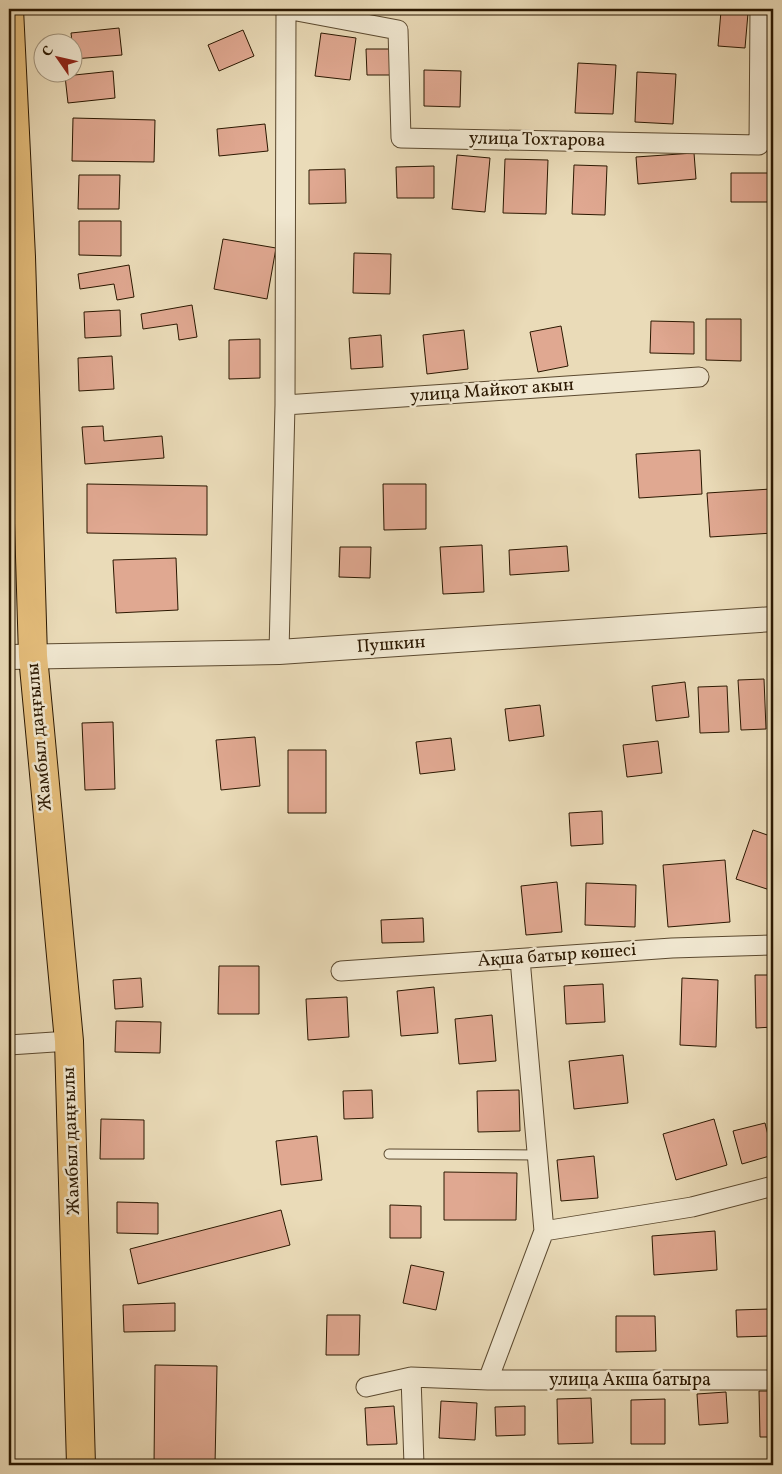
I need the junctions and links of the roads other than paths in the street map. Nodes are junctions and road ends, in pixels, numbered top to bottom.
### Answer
1 (9, 9) edge
2 (286, 9) edge
3 (760, 9) edge
4 (15, 257) edge
5 (699, 377) dead end
6 (285, 404) junction
7 (773, 620) edge
8 (279, 652) junction
9 (21, 657) edge
10 (773, 945) edge
11 (520, 959) junction
12 (341, 971) dead end
13 (69, 1041) junction
14 (9, 1044) edge
15 (389, 1154) dead end
16 (538, 1155) junction
17 (773, 1186) edge
18 (544, 1231) junction
19 (411, 1377) junction
20 (488, 1380) junction
21 (773, 1380) edge
22 (366, 1387) dead end
23 (81, 1465) edge
24 (414, 1465) edge

1 - 4 main road, Жамбыл даңғылы
2 - 3 street, улица Тохтарова
2 - 6 street
4 - 9 main road, Жамбыл даңғылы
5 - 6 street, улица Майкот акын
6 - 8 street
7 - 8 street, Пушкин
8 - 9 street, Пушкин
9 - 13 main road, Жамбыл даңғылы
10 - 11 street, Ақша батыр көшесі
11 - 12 street, Ақша батыр көшесі
11 - 16 street
13 - 14 street
13 - 23 main road, Жамбыл даңғылы
15 - 16 lane
16 - 18 street
17 - 18 street
18 - 20 street
19 - 20 street, улица Акша батыра
19 - 22 street, улица Акша батыра
19 - 24 street
20 - 21 street, улица Акша батыра

